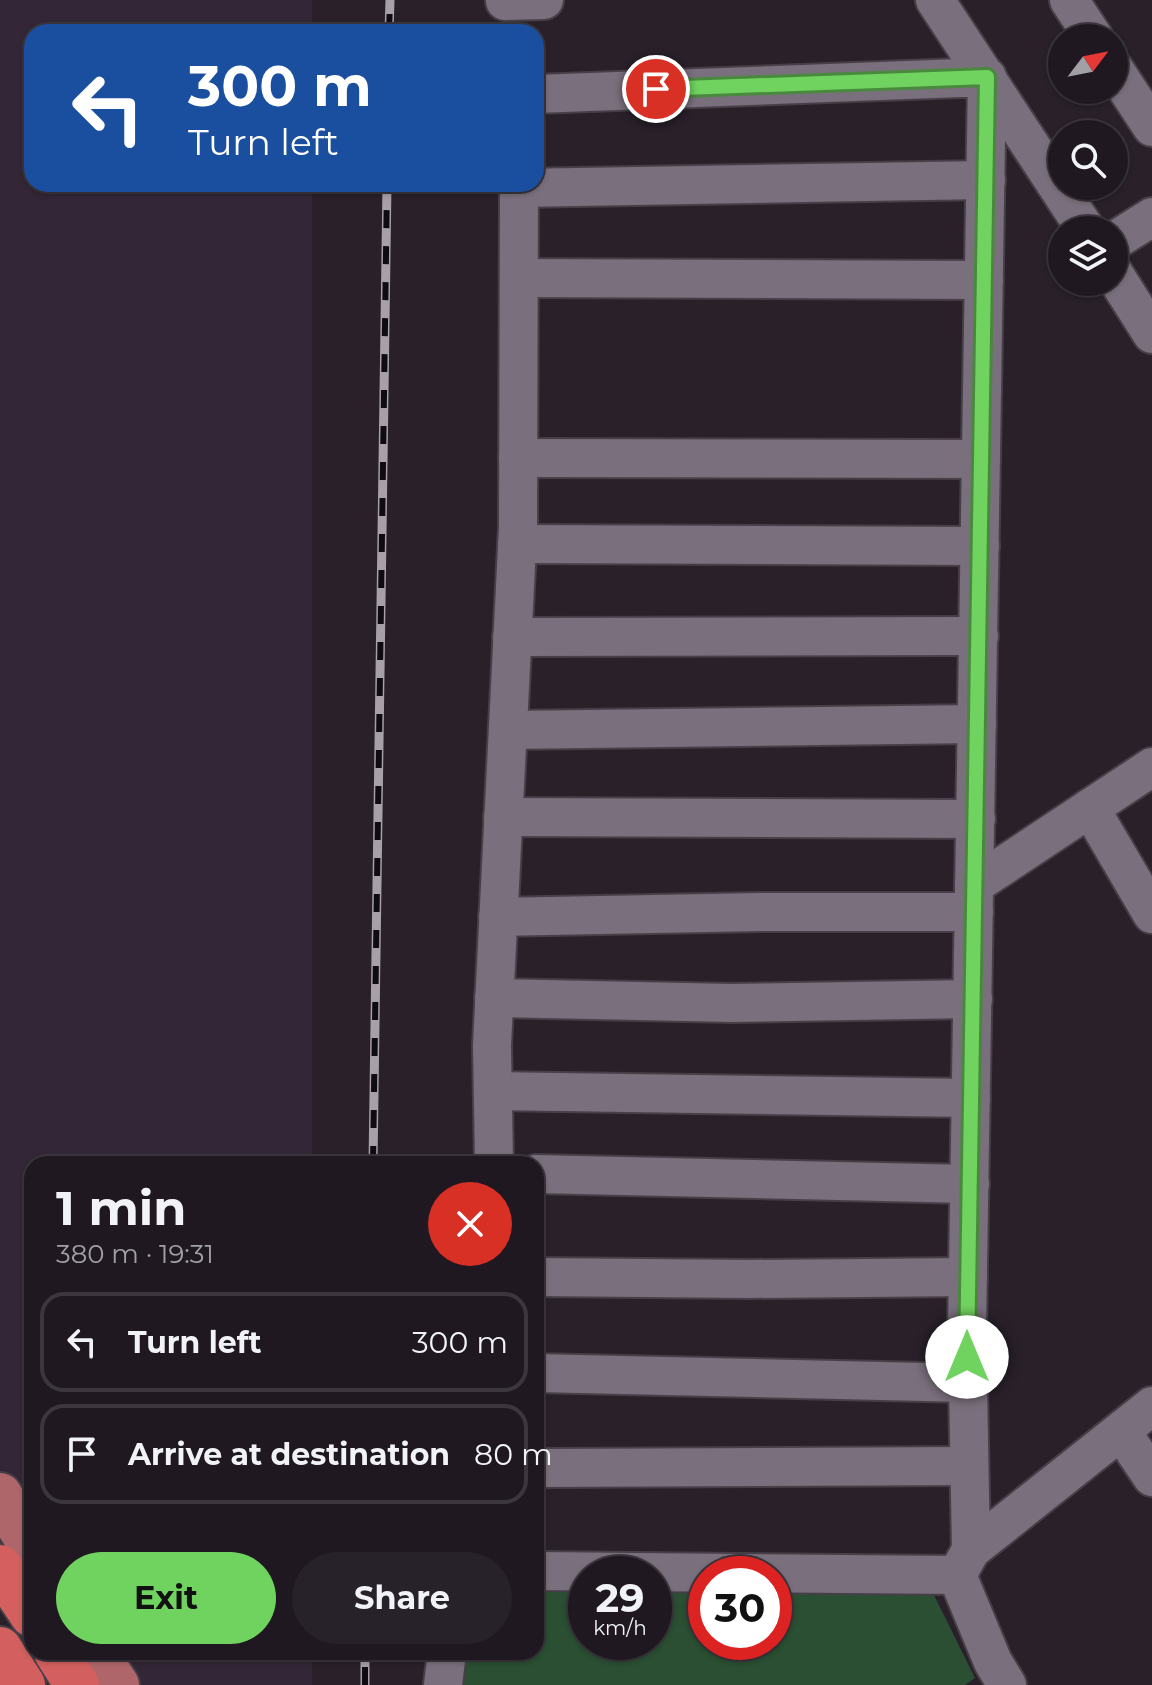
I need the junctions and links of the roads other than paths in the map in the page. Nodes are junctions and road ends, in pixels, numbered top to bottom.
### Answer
1 (505, 0) edge
2 (544, 0) edge
3 (935, 0) edge
4 (1069, 0) edge
5 (509, 24) edge
6 (1085, 24) edge
7 (987, 77) junction
8 (1128, 90) edge
9 (544, 94) edge
10 (1152, 127) edge
11 (986, 180) junction
12 (544, 186) edge
13 (519, 192) edge
14 (1077, 216) edge
15 (1152, 217) edge
16 (1128, 232) edge
17 (519, 278) junction
18 (984, 280) junction
19 (1128, 295) edge
20 (1151, 330) edge
21 (518, 458) junction
22 (981, 459) junction
23 (517, 544) junction
24 (980, 546) junction
25 (979, 636) junction
26 (512, 637) junction
27 (977, 724) junction
28 (508, 730) junction
29 (1152, 767) edge
30 (1090, 808) junction
31 (503, 817) junction
32 (976, 819) junction
33 (974, 898) junction
34 (1152, 914) edge
35 (498, 917) junction
36 (494, 998) junction
37 (973, 999) junction
38 (493, 1091) junction
39 (971, 1098) junction
40 (494, 1156) edge
41 (544, 1174) edge
42 (970, 1184) junction
43 (544, 1277) edge
44 (968, 1277) junction
45 (544, 1373) edge
46 (968, 1383) junction
47 (1152, 1406) edge
48 (1121, 1431) junction
49 (969, 1466) junction
50 (544, 1468) edge
51 (1152, 1477) edge
52 (0, 1495) edge
53 (24, 1535) edge
54 (964, 1562) junction
55 (0, 1567) edge
56 (544, 1571) edge
57 (24, 1603) edge
58 (0, 1649) edge
59 (61, 1660) edge
60 (100, 1660) edge
61 (446, 1660) edge
62 (23, 1685) edge
63 (77, 1685) edge
64 (117, 1685) edge
65 (443, 1685) edge
66 (1007, 1685) edge

1 - 2 street
1 - 5 street
3 - 7 street
4 - 6 street
7 - 9 street
7 - 11 street
7 - 14 street
8 - 10 street
11 - 12 street
11 - 18 street
13 - 17 street
15 - 16 street
17 - 18 street
17 - 21 street
18 - 22 street
19 - 20 street
21 - 22 street
21 - 23 street
22 - 24 street
23 - 24 street
23 - 26 street
24 - 25 street
25 - 26 street
25 - 27 street
26 - 28 street
27 - 28 street
27 - 32 street
28 - 31 street
29 - 30 street
30 - 33 street
30 - 34 street
31 - 32 street
31 - 35 street
32 - 33 street
33 - 35 street
33 - 37 street
35 - 36 street
36 - 37 street
36 - 38 street
37 - 39 street
38 - 39 street
38 - 40 street
39 - 42 street
41 - 42 street
42 - 44 street
43 - 44 street
44 - 46 street
45 - 46 street
46 - 49 street
47 - 48 street
48 - 51 street
48 - 54 street
49 - 50 street
49 - 54 street
52 - 53 main road
54 - 56 street
54 - 66 street
55 - 57 highway
58 - 62 highway
59 - 63 highway
60 - 64 main road
61 - 65 street

